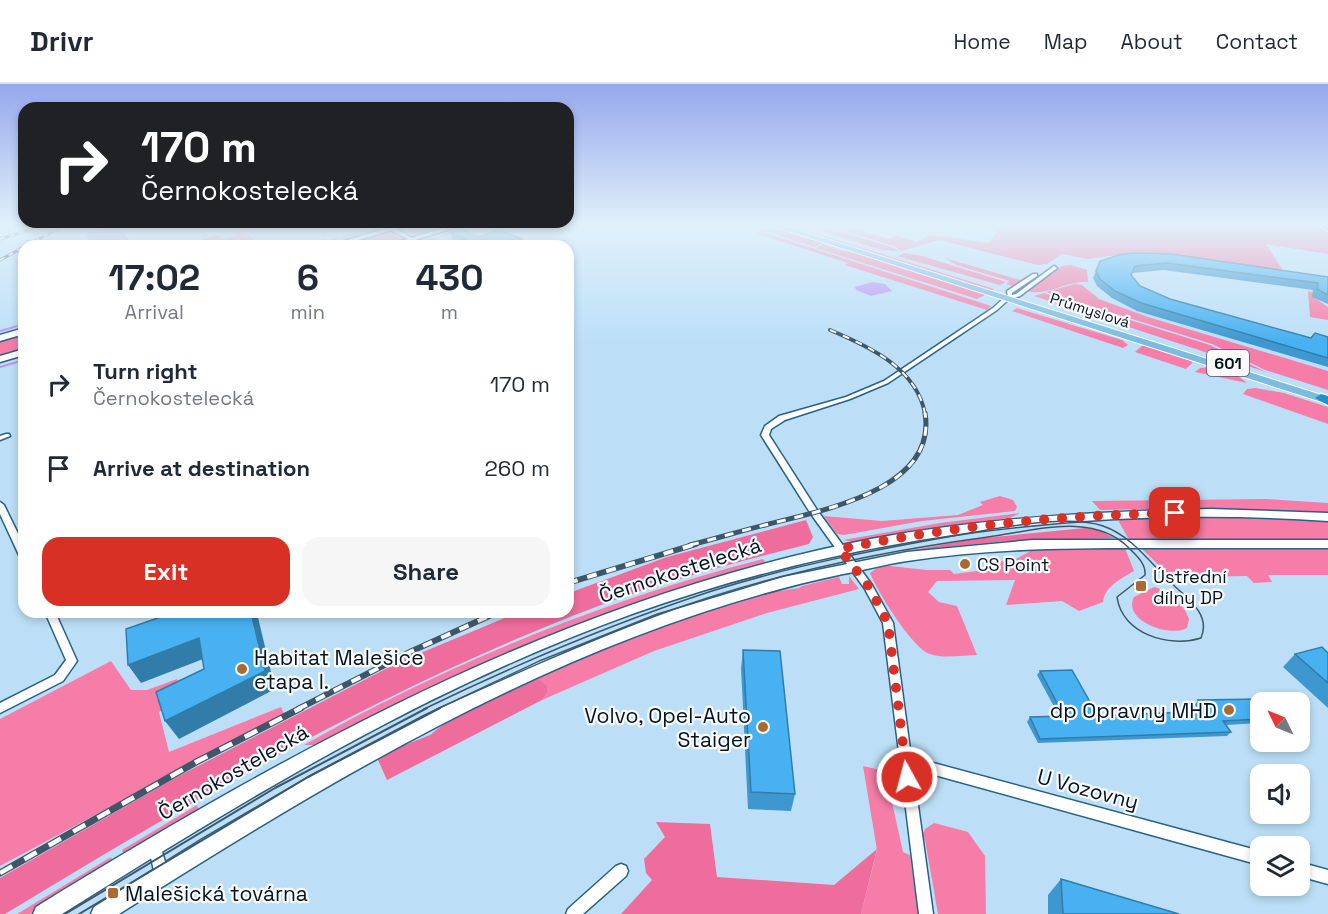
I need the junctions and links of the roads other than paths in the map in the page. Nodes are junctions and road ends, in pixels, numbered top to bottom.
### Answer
1 (905, 264) edge
2 (914, 264) edge
3 (1051, 267) dead end
4 (1011, 295) junction
5 (18, 333) edge
6 (0, 338) edge
7 (18, 354) edge
8 (0, 359) edge
9 (1326, 399) edge
10 (0, 505) edge
11 (1328, 517) edge
12 (18, 542) edge
13 (1328, 544) edge
14 (840, 549) junction
15 (853, 566) junction
16 (53, 618) edge
17 (0, 708) edge
18 (905, 761) junction
19 (154, 845) junction
20 (1250, 855) edge
21 (621, 871) dead end
22 (1310, 872) edge
23 (162, 875) junction
24 (1328, 877) edge
25 (43, 914) edge
26 (101, 914) edge
27 (573, 914) edge
28 (926, 914) edge

1 - 4 main road, Průmyslová / 601
2 - 4 main road, Průmyslová / 601
3 - 4 street
4 - 9 main road, Průmyslová / 601
4 - 14 street
5 - 6 main road
7 - 8 main road
10 - 12 street
11 - 14 main road, Černokostelecká
13 - 15 main road
14 - 15 street
14 - 19 main road, Černokostelecká
15 - 18 street
15 - 23 main road
16 - 17 street
18 - 20 street, U Vozovny
18 - 28 street
19 - 23 street
19 - 25 main road, Černokostelecká
21 - 27 street
22 - 24 street
23 - 26 main road

